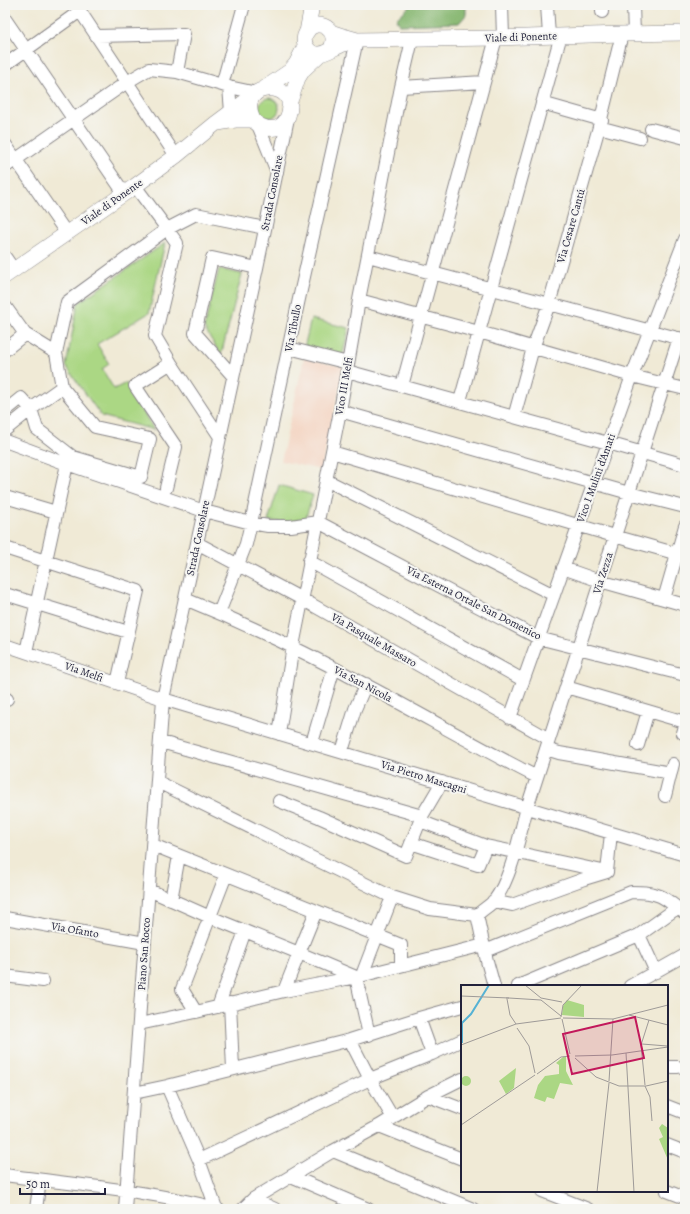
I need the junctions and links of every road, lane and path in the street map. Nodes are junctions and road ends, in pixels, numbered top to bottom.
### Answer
1 (244, 5) edge
2 (312, 5) edge
3 (316, 5) edge
4 (502, 5) edge
5 (547, 5) edge
6 (633, 5) edge
7 (78, 8) edge
8 (5, 19) edge
9 (328, 29) junction
10 (628, 34) junction
11 (685, 34) edge
12 (97, 36) junction
13 (555, 36) junction
14 (499, 37) junction
15 (306, 39) junction
16 (357, 40) junction
17 (412, 40) junction
18 (26, 50) junction
19 (324, 52) junction
20 (5, 65) edge
21 (177, 72) junction
22 (127, 82) junction
23 (484, 82) junction
24 (226, 86) junction
25 (401, 87) junction
26 (259, 92) junction
27 (542, 103) junction
28 (288, 111) junction
29 (231, 112) junction
30 (73, 119) junction
31 (255, 123) junction
32 (601, 123) junction
33 (215, 124) junction
34 (651, 129) dead end
35 (640, 138) dead end
36 (685, 138) edge
37 (5, 144) edge
38 (176, 156) junction
39 (15, 160) junction
40 (5, 167) edge
41 (277, 172) junction
42 (129, 190) junction
43 (265, 228) junction
44 (167, 229) junction
45 (67, 234) junction
46 (685, 239) edge
47 (368, 256) junction
48 (5, 257) edge
49 (257, 268) junction
50 (432, 272) junction
51 (9, 273) edge
52 (490, 289) junction
53 (359, 300) junction
54 (549, 304) junction
55 (5, 306) edge
56 (421, 317) junction
57 (650, 330) junction
58 (479, 332) junction
59 (25, 334) junction
60 (682, 339) edge
61 (289, 348) junction
62 (533, 348) junction
63 (5, 350) edge
64 (56, 353) junction
65 (171, 363) junction
66 (348, 367) junction
67 (234, 376) junction
68 (632, 376) junction
69 (664, 384) junction
70 (402, 386) junction
71 (62, 387) junction
72 (685, 389) edge
73 (460, 402) junction
74 (31, 409) junction
75 (5, 411) edge
76 (340, 411) junction
77 (514, 417) junction
78 (5, 430) edge
79 (220, 437) junction
80 (5, 440) edge
81 (608, 443) junction
82 (332, 452) junction
83 (642, 453) junction
84 (67, 464) junction
85 (685, 465) edge
86 (126, 479) junction
87 (326, 480) junction
88 (594, 483) junction
89 (166, 488) dead end
90 (628, 493) junction
91 (5, 497) edge
92 (685, 507) edge
93 (204, 511) junction
94 (56, 512) junction
95 (318, 522) junction
96 (251, 523) junction
97 (578, 526) junction
98 (685, 526) edge
99 (614, 536) junction
100 (197, 543) junction
101 (5, 548) edge
102 (681, 555) edge
103 (45, 561) junction
104 (309, 561) junction
105 (238, 564) junction
106 (564, 568) junction
107 (600, 581) junction
108 (5, 594) edge
109 (554, 595) junction
110 (185, 599) junction
111 (302, 599) junction
112 (664, 599) junction
113 (36, 603) junction
114 (685, 605) edge
115 (219, 613) junction
116 (128, 632) junction
117 (538, 638) junction
118 (5, 645) edge
119 (293, 646) junction
120 (578, 648) junction
121 (26, 652) junction
122 (334, 668) junction
123 (685, 675) edge
124 (524, 680) junction
125 (117, 683) junction
126 (366, 684) junction
127 (566, 687) junction
128 (163, 699) junction
129 (648, 711) junction
130 (510, 718) junction
131 (685, 729) edge
132 (279, 734) junction
133 (314, 736) dead end
134 (161, 742) junction
135 (547, 744) junction
136 (344, 745) dead end
137 (638, 745) dead end
138 (537, 777) junction
139 (158, 782) junction
140 (442, 782) junction
141 (665, 796) dead end
142 (279, 801) dead end
143 (527, 808) junction
144 (421, 819) junction
145 (612, 833) junction
146 (412, 843) junction
147 (153, 845) junction
148 (486, 846) junction
149 (515, 852) junction
150 (685, 855) edge
151 (179, 856) junction
152 (608, 872) junction
153 (226, 875) junction
154 (149, 890) junction
155 (392, 897) junction
156 (171, 900) junction
157 (493, 901) junction
158 (681, 910) edge
159 (316, 911) junction
160 (477, 914) junction
161 (210, 917) junction
162 (5, 918) edge
163 (245, 931) junction
164 (377, 935) junction
165 (639, 935) junction
166 (145, 943) junction
167 (485, 948) junction
168 (299, 953) junction
169 (685, 955) edge
170 (401, 965) junction
171 (656, 972) junction
172 (5, 976) edge
173 (359, 976) junction
174 (43, 981) dead end
175 (494, 985) edge
176 (520, 985) edge
177 (632, 985) edge
178 (284, 991) junction
179 (230, 1004) junction
180 (461, 1006) edge
181 (218, 1007) junction
182 (196, 1012) junction
183 (419, 1018) junction
184 (139, 1024) junction
185 (369, 1035) junction
186 (350, 1040) junction
187 (461, 1040) edge
188 (432, 1054) junction
189 (233, 1069) junction
190 (370, 1079) junction
191 (461, 1080) edge
192 (168, 1086) junction
193 (134, 1093) junction
194 (428, 1096) junction
195 (668, 1106) edge
196 (461, 1109) edge
197 (685, 1113) edge
198 (392, 1118) junction
199 (379, 1126) junction
200 (668, 1146) edge
201 (332, 1151) junction
202 (685, 1152) edge
203 (461, 1159) edge
204 (199, 1160) junction
205 (5, 1175) edge
206 (291, 1176) junction
207 (40, 1180) junction
208 (126, 1191) junction
209 (668, 1191) edge
210 (545, 1192) edge
211 (685, 1198) edge
212 (254, 1199) junction
213 (217, 1208) edge
214 (36, 1209) edge
215 (125, 1209) edge
216 (243, 1209) edge
217 (276, 1209) edge
218 (368, 1209) edge
219 (473, 1209) edge
220 (588, 1209) edge

1 - 24 street
2 - 15 main road, Viale di Ponente
3 - 9 main road
4 - 14 street
5 - 13 street
6 - 10 street, Via Cesare Cantú
7 - 12 street
7 - 18 street
8 - 18 street
9 - 15 main road
9 - 16 main road, Viale di Ponente
9 - 19 main road
10 - 11 main road, Viale di Ponente
10 - 13 main road, Viale di Ponente
10 - 32 street, Via Cesare Cantú
12 - 21 street
12 - 22 street
13 - 14 main road, Viale di Ponente
13 - 27 street
14 - 17 main road, Viale di Ponente
14 - 23 street
15 - 19 main road
15 - 26 main road, Viale di Ponente
16 - 17 main road, Viale di Ponente
16 - 19 main road, Viale di Ponente
16 - 61 street, Via Tibullo
17 - 25 street, Vico III Melfi
18 - 20 street
18 - 30 street
19 - 28 main road, Viale di Ponente
21 - 22 street
21 - 24 street
22 - 30 street
22 - 38 street
23 - 25 street
23 - 50 street
24 - 26 street
24 - 29 street
25 - 47 street, Vico III Melfi
26 - 28 main road
26 - 29 main road, Viale di Ponente
26 - 31 main road
27 - 32 street
27 - 52 street
28 - 31 main road, Viale di Ponente
28 - 41 street, Strada Consolare
29 - 33 main road, Viale di Ponente
30 - 39 street
30 - 42 street
31 - 33 main road, Viale di Ponente
31 - 41 street
32 - 35 street
32 - 54 street, Via Cesare Cantú
33 - 38 main road, Viale di Ponente
34 - 36 street
37 - 39 street
38 - 42 main road, Viale di Ponente
39 - 40 street
39 - 45 street
41 - 43 street, Strada Consolare
42 - 44 street
42 - 45 main road, Viale di Ponente
43 - 44 street
43 - 49 street, Strada Consolare
44 - 64 street
44 - 65 street
45 - 51 main road, Viale di Ponente
46 - 57 street, Vico I Mulini d'Amati
47 - 50 street
47 - 53 street, Vico III Melfi
48 - 51 street
49 - 67 street, Strada Consolare
49 - 67 street
50 - 52 street
50 - 56 street
52 - 54 street
52 - 58 street
53 - 56 street
53 - 66 street, Vico III Melfi
54 - 57 street
54 - 62 street, Via Cesare Cantú
55 - 59 street
56 - 58 street
56 - 70 street
57 - 60 street
57 - 68 street, Vico I Mulini d'Amati
58 - 62 street
58 - 73 street
59 - 63 street
59 - 64 street
60 - 69 street, Via Zezza
61 - 66 street
61 - 96 street, Via Tibullo
62 - 68 street
62 - 77 street, Via Cesare Cantú
64 - 71 street
65 - 79 street
65 - 89 street
66 - 70 street
66 - 76 street, Vico III Melfi
67 - 79 street, Strada Consolare
68 - 69 street
68 - 81 street, Vico I Mulini d'Amati
69 - 72 street
69 - 83 street, Via Zezza
70 - 73 street
71 - 74 street
71 - 86 street
73 - 77 street
74 - 75 street
74 - 78 street
74 - 86 street
76 - 82 street, Vico III Melfi
76 - 88 street
77 - 81 street
79 - 93 street, Strada Consolare
80 - 84 street
81 - 83 street
81 - 88 street, Vico I Mulini d'Amati
82 - 87 street, Vico III Melfi
82 - 97 street
83 - 85 street
83 - 90 street, Via Zezza
84 - 86 street
84 - 94 street
86 - 93 street
87 - 95 street, Vico III Melfi
87 - 109 street
88 - 90 street
88 - 97 street, Vico I Mulini d'Amati
90 - 92 street
90 - 99 street, Via Zezza
91 - 94 street
93 - 96 street
93 - 100 street, Strada Consolare
94 - 103 street
95 - 96 street
95 - 104 street, Vico III Melfi
95 - 117 street, Via Esterna Ortale San Domenico
96 - 105 street, Via Tibullo
97 - 99 street
97 - 106 street, Vico I Mulini d'Amati
98 - 102 street
99 - 102 street
99 - 107 street, Via Zezza
100 - 105 street, Via Pasquale Massaro
100 - 110 street, Strada Consolare
101 - 103 street
102 - 112 street
103 - 113 street
103 - 116 street
104 - 111 street, Vico III Melfi
104 - 124 street
105 - 111 street, Via Pasquale Massaro
105 - 115 street, Via Tibullo
106 - 107 street
106 - 109 street, Vico I Mulini d'Amati
107 - 112 street
107 - 120 street, Via Zezza
108 - 113 street
109 - 117 street, Vico I Mulini d'Amati
110 - 115 street, Via San Nicola
110 - 128 street, Strada Consolare
111 - 119 street, Vico III Melfi
111 - 130 street, Via Pasquale Massaro
112 - 114 street
113 - 116 street
113 - 121 street
115 - 119 street, Via San Nicola
116 - 125 street
117 - 120 street, Via Esterna Ortale San Domenico
117 - 124 street, Vico I Mulini d'Amati
118 - 121 street, Via Melfi
119 - 122 street, Via San Nicola
119 - 132 street, Vico III Melfi
120 - 123 street, Via Esterna Ortale San Domenico
120 - 127 street, Via Zezza
121 - 125 street, Via Melfi
122 - 126 street, Via San Nicola
122 - 133 street
124 - 130 street, Vico I Mulini d'Amati
125 - 128 street, Via Melfi
126 - 136 street
126 - 138 street, Via San Nicola
127 - 129 street
127 - 135 street, Via Zezza
128 - 132 street, Via Pietro Mascagni
128 - 134 street, Piano San Rocco
129 - 131 street
129 - 137 street
130 - 135 street, Via Pasquale Massaro
132 - 140 street, Via Pietro Mascagni
134 - 139 street, Piano San Rocco
134 - 144 street
135 - 138 street, Via Zezza
135 - 141 street, Via Pasquale Massaro
138 - 143 street, Via Zezza
139 - 147 street, Piano San Rocco
139 - 155 street
140 - 143 street, Via Pietro Mascagni
140 - 144 street
142 - 146 street
143 - 145 street, Via Pietro Mascagni
143 - 149 street, Via Zezza
144 - 146 street
144 - 148 street
145 - 150 street, Via Pietro Mascagni
145 - 152 street
146 - 148 street
147 - 151 street
147 - 154 street, Piano San Rocco
148 - 149 street
149 - 152 street
149 - 157 street, Via Zezza
151 - 153 street
151 - 156 street
152 - 157 street
153 - 159 street
153 - 161 street
154 - 156 street
154 - 166 street, Piano San Rocco
155 - 160 street
155 - 164 street
156 - 161 street
157 - 160 street
158 - 165 street
158 - 167 street
159 - 164 street
159 - 168 street
160 - 167 street
161 - 163 street
161 - 182 street
162 - 166 street, Via Ofanto
163 - 168 street
163 - 181 street
164 - 170 street
164 - 173 street
165 - 171 street
165 - 176 street
166 - 184 street, Piano San Rocco
167 - 170 street
167 - 175 street
168 - 173 street
168 - 178 street
169 - 171 street
170 - 173 street
171 - 177 street
172 - 174 street
173 - 178 street
173 - 185 street
178 - 179 street
179 - 181 street
179 - 189 street
180 - 183 street
181 - 182 street
182 - 184 street
183 - 185 street
183 - 188 street
184 - 193 street, Piano San Rocco
185 - 186 street
186 - 189 street
186 - 190 street
187 - 188 street
188 - 190 street
189 - 192 street
190 - 198 street
190 - 204 street
191 - 194 street
192 - 193 street
192 - 204 street
193 - 208 street, Piano San Rocco
194 - 196 street
194 - 198 street
195 - 197 street
198 - 199 street
199 - 201 street
199 - 203 street
200 - 202 street
201 - 206 street
201 - 219 street
204 - 213 street
205 - 207 street
206 - 212 street
206 - 218 street
207 - 208 street
207 - 214 street
208 - 213 street
208 - 215 street, Piano San Rocco
209 - 211 street
210 - 220 street
212 - 216 street
212 - 217 street

